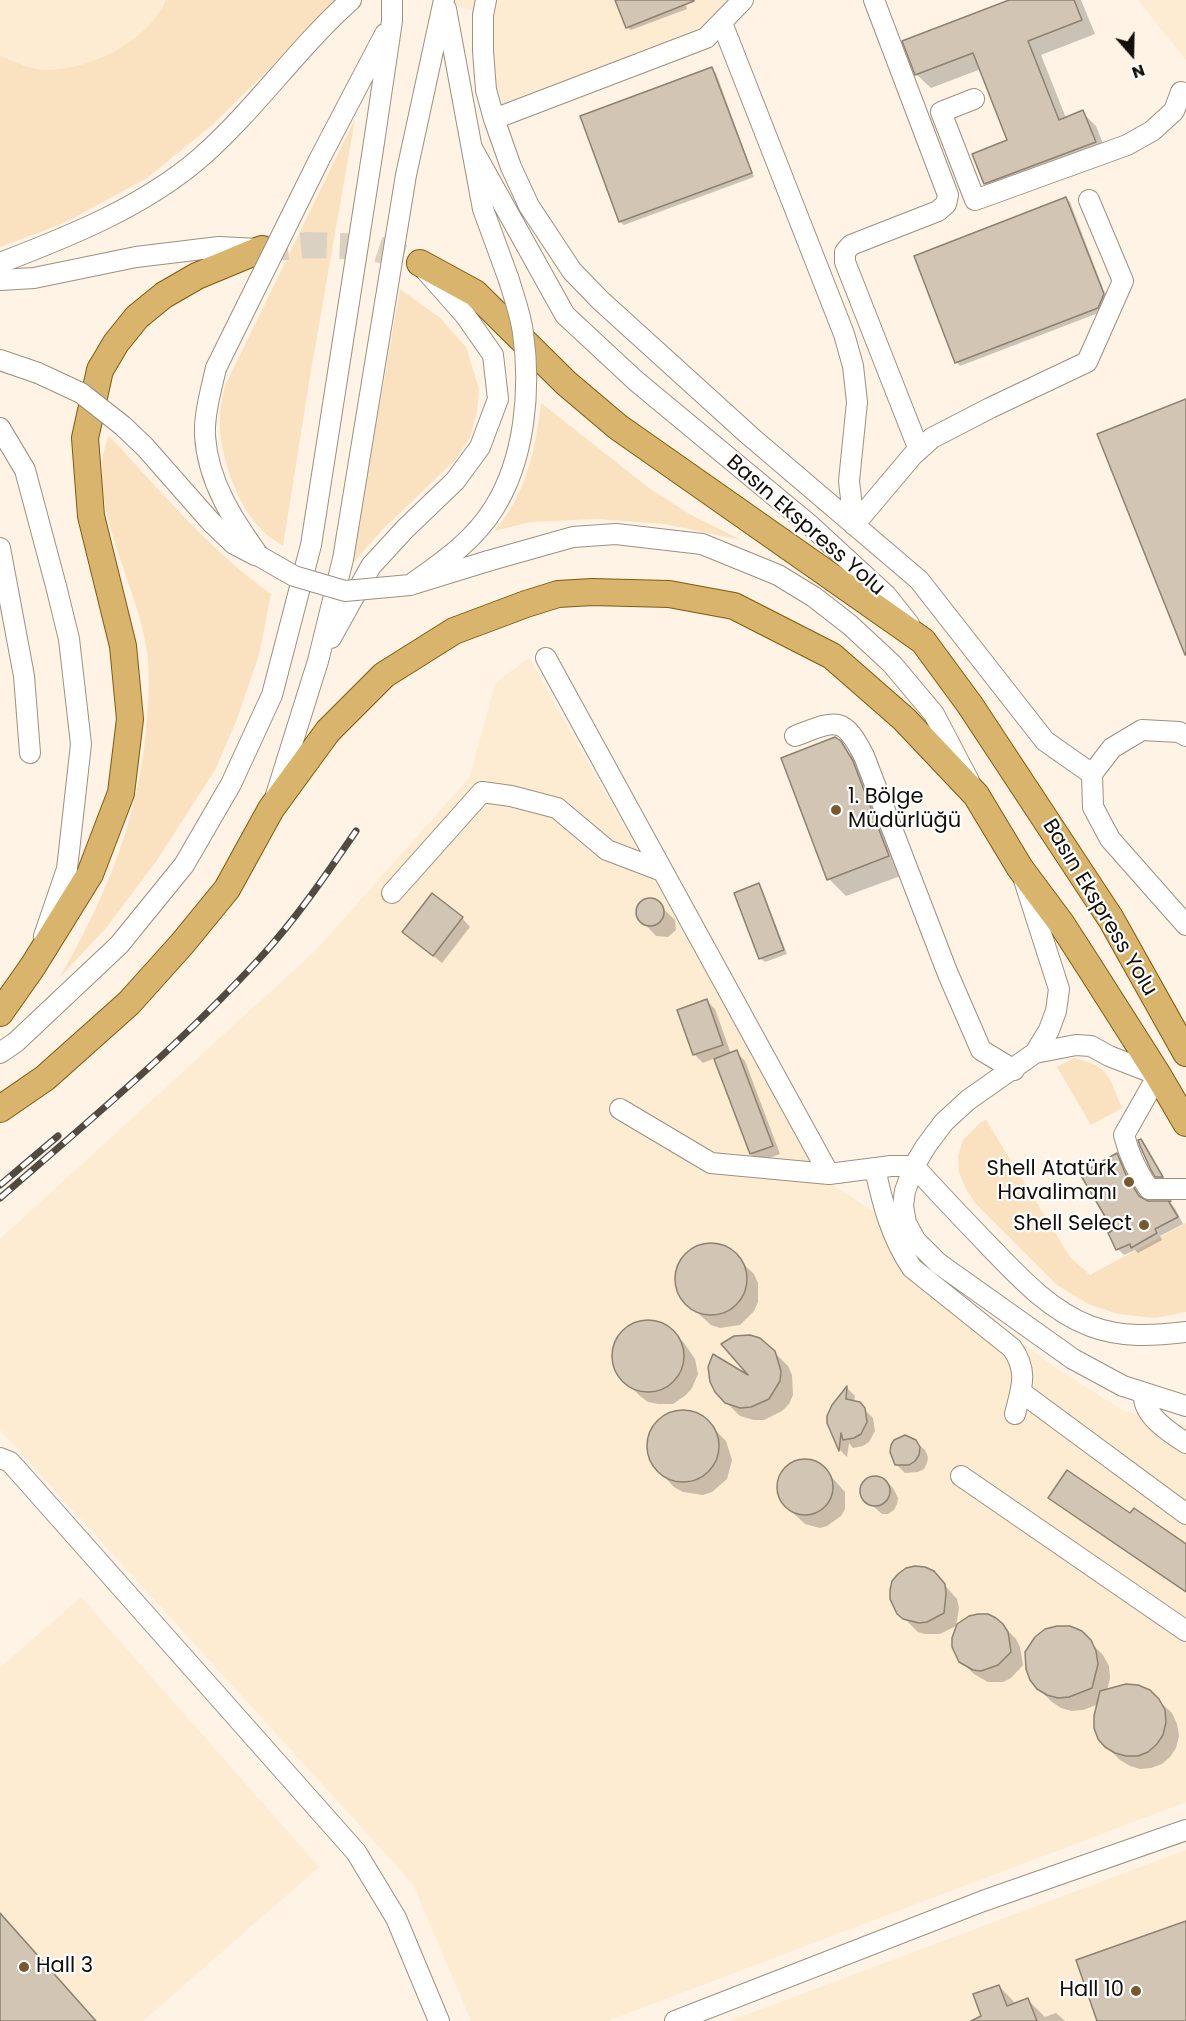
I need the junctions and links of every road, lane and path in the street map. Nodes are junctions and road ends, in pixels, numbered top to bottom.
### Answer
1 (351, 0) edge
2 (392, 0) edge
3 (444, 0) edge
4 (486, 0) edge
5 (743, 0) edge
6 (874, 0) edge
7 (392, 21) junction
8 (722, 23) junction
9 (1181, 92) dead end
10 (974, 99) dead end
11 (494, 119) junction
12 (472, 148) junction
13 (1089, 200) dead end
14 (261, 249) joint
15 (0, 263) edge
16 (420, 263) joint
17 (0, 280) edge
18 (0, 360) edge
19 (0, 428) edge
20 (919, 450) junction
21 (854, 525) junction
22 (0, 549) edge
23 (259, 556) junction
24 (410, 585) junction
25 (923, 641) junction
26 (546, 658) dead end
27 (318, 661) junction
28 (795, 736) dead end
29 (1186, 736) edge
30 (30, 753) dead end
31 (1092, 774) junction
32 (976, 795) junction
33 (271, 809) junction
34 (1020, 868) junction
35 (662, 872) junction
36 (392, 893) dead end
37 (1186, 926) edge
38 (33, 966) junction
39 (1148, 987) junction
40 (0, 1013) edge
41 (1186, 1029) edge
42 (0, 1053) edge
43 (1035, 1053) junction
44 (1186, 1053) edge
45 (1014, 1070) junction
46 (1158, 1075) junction
47 (45, 1078) junction
48 (0, 1109) edge
49 (620, 1109) dead end
50 (0, 1120) edge
51 (1186, 1123) edge
52 (914, 1166) junction
53 (875, 1168) junction
54 (829, 1174) junction
55 (1186, 1189) edge
56 (1186, 1332) edge
57 (1021, 1392) junction
58 (1144, 1394) junction
59 (1186, 1406) edge
60 (1015, 1414) dead end
61 (1186, 1443) edge
62 (0, 1458) edge
63 (961, 1476) dead end
64 (1186, 1514) edge
65 (1186, 1631) edge
66 (1186, 1830) edge
67 (439, 2021) edge
68 (675, 2021) edge

1 - 15 street
2 - 7 street
3 - 12 street
3 - 27 street
4 - 11 street
5 - 8 street
6 - 20 street
7 - 23 street, bridge
7 - 42 street
8 - 11 street
8 - 21 street
9 - 10 street
11 - 21 street
12 - 24 street, bridge
12 - 25 street, Basın Ekspress Yolu
13 - 20 street
14 - 17 street
14 - 38 main road
16 - 25 main road
16 - 27 street
18 - 23 street, bridge
19 - 38 street
20 - 21 street
21 - 31 street
22 - 30 street
23 - 24 street, bridge
24 - 32 street, bridge
25 - 39 main road, Basın Ekspress Yolu
26 - 35 street
27 - 33 street
28 - 45 street
29 - 31 street
31 - 37 street
32 - 33 main road, Basın Ekspress Yolu
32 - 34 main road, Basın Ekspress Yolu
33 - 47 main road, Basın Ekspress Yolu
34 - 43 street
34 - 46 main road, Basın Ekspress Yolu
35 - 36 street
35 - 54 street
38 - 40 main road
39 - 41 street
39 - 44 main road, Basın Ekspress Yolu
43 - 45 street
43 - 46 street
45 - 52 street
46 - 51 main road, Basın Ekspress Yolu
46 - 55 street
47 - 48 main road, Basın Ekspress Yolu
47 - 50 street
49 - 54 street
52 - 53 street
52 - 56 street
52 - 58 street
53 - 54 street
53 - 57 street
57 - 60 street
57 - 64 street
58 - 59 street
58 - 61 street
62 - 67 street
63 - 65 street
66 - 68 street

